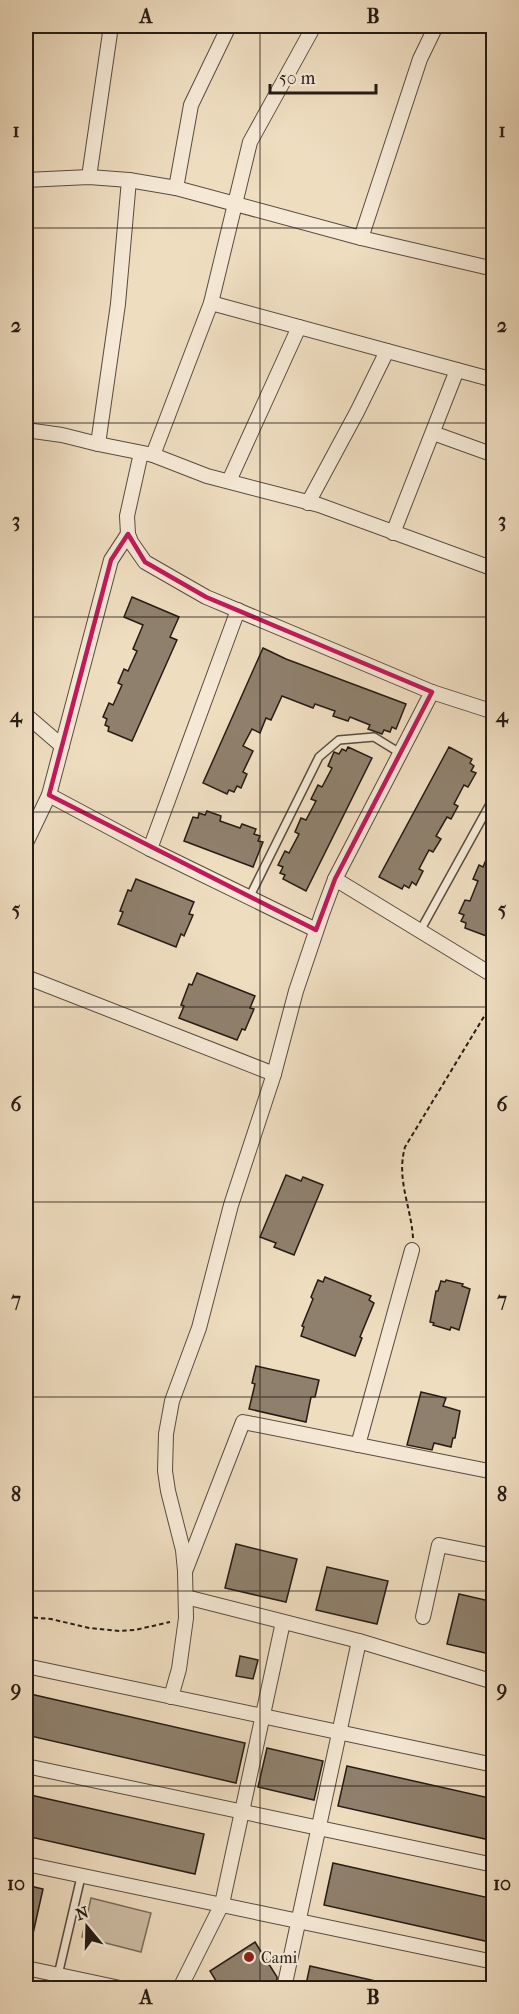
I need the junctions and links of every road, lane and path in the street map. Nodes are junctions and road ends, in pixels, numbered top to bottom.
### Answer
1 (111, 26) edge
2 (229, 26) edge
3 (314, 26) edge
4 (436, 26) edge
5 (89, 177) junction
6 (26, 180) edge
7 (129, 180) junction
8 (176, 188) junction
9 (235, 203) junction
10 (361, 238) junction
11 (494, 269) edge
12 (211, 303) junction
13 (299, 327) junction
14 (387, 351) junction
15 (457, 370) junction
16 (494, 380) edge
17 (26, 430) edge
18 (433, 432) junction
19 (98, 444) junction
20 (147, 454) junction
21 (494, 455) edge
22 (229, 482) junction
23 (308, 503) junction
24 (393, 533) junction
25 (128, 534) junction
26 (494, 569) edge
27 (238, 610) junction
28 (432, 692) junction
29 (494, 712) edge
30 (26, 715) edge
31 (62, 747) junction
32 (400, 753) junction
33 (49, 795) junction
34 (494, 796) edge
35 (26, 843) edge
36 (150, 849) junction
37 (335, 879) junction
38 (252, 892) dead end
39 (316, 930) junction
40 (420, 931) junction
41 (494, 976) edge
42 (26, 977) edge
43 (494, 1000) edge
44 (274, 1074) junction
45 (412, 1250) joint
46 (358, 1445) junction
47 (494, 1472) edge
48 (494, 1556) edge
49 (185, 1571) junction
50 (186, 1597) junction
51 (26, 1617) edge
52 (423, 1617) dead end
53 (186, 1618) junction
54 (283, 1622) junction
55 (359, 1641) junction
56 (26, 1666) edge
57 (494, 1682) edge
58 (171, 1697) junction
59 (262, 1716) junction
60 (339, 1732) junction
61 (26, 1766) edge
62 (494, 1766) edge
63 (242, 1812) junction
64 (318, 1828) junction
65 (26, 1864) edge
66 (494, 1865) edge
67 (81, 1877) junction
68 (222, 1904) junction
69 (298, 1920) junction
70 (494, 1962) edge
71 (26, 1968) edge
72 (64, 1980) edge
73 (120, 1989) edge
74 (180, 1989) edge
75 (284, 1989) edge

1 - 5 street
2 - 8 street
3 - 9 street
4 - 10 street
5 - 6 street
5 - 7 street
7 - 8 street
7 - 19 street
8 - 9 street
9 - 10 street
9 - 12 street
10 - 11 street
12 - 13 street
12 - 20 street
13 - 14 street
13 - 22 street
14 - 15 street
14 - 23 street
15 - 16 street
15 - 18 street
17 - 19 street
18 - 21 street
18 - 24 street
19 - 20 street
20 - 22 street
20 - 25 street
22 - 23 street
23 - 24 street
24 - 26 street
25 - 27 street
25 - 31 street
27 - 28 street
27 - 36 street
28 - 29 street
28 - 32 street
30 - 31 street
31 - 33 street
32 - 37 street
32 - 38 lane
33 - 35 street
33 - 36 street
34 - 40 lane
36 - 39 street
37 - 39 street
37 - 40 street
39 - 44 street
40 - 41 street
42 - 44 street
43 - 45 path
44 - 49 street
45 - 46 street
46 - 47 street
46 - 49 street
48 - 52 street
49 - 50 street
50 - 53 street
50 - 54 street
51 - 53 path
53 - 58 street
54 - 55 street
54 - 59 street
55 - 57 street
55 - 60 street
56 - 58 street
58 - 59 street
59 - 60 street
59 - 63 street
60 - 62 street
60 - 64 street
61 - 63 street
63 - 64 street
63 - 68 street
64 - 66 street
64 - 69 street
65 - 67 street
67 - 68 street
67 - 72 lane
68 - 69 street
68 - 74 street
69 - 70 street
69 - 75 street
71 - 72 street
72 - 73 street

